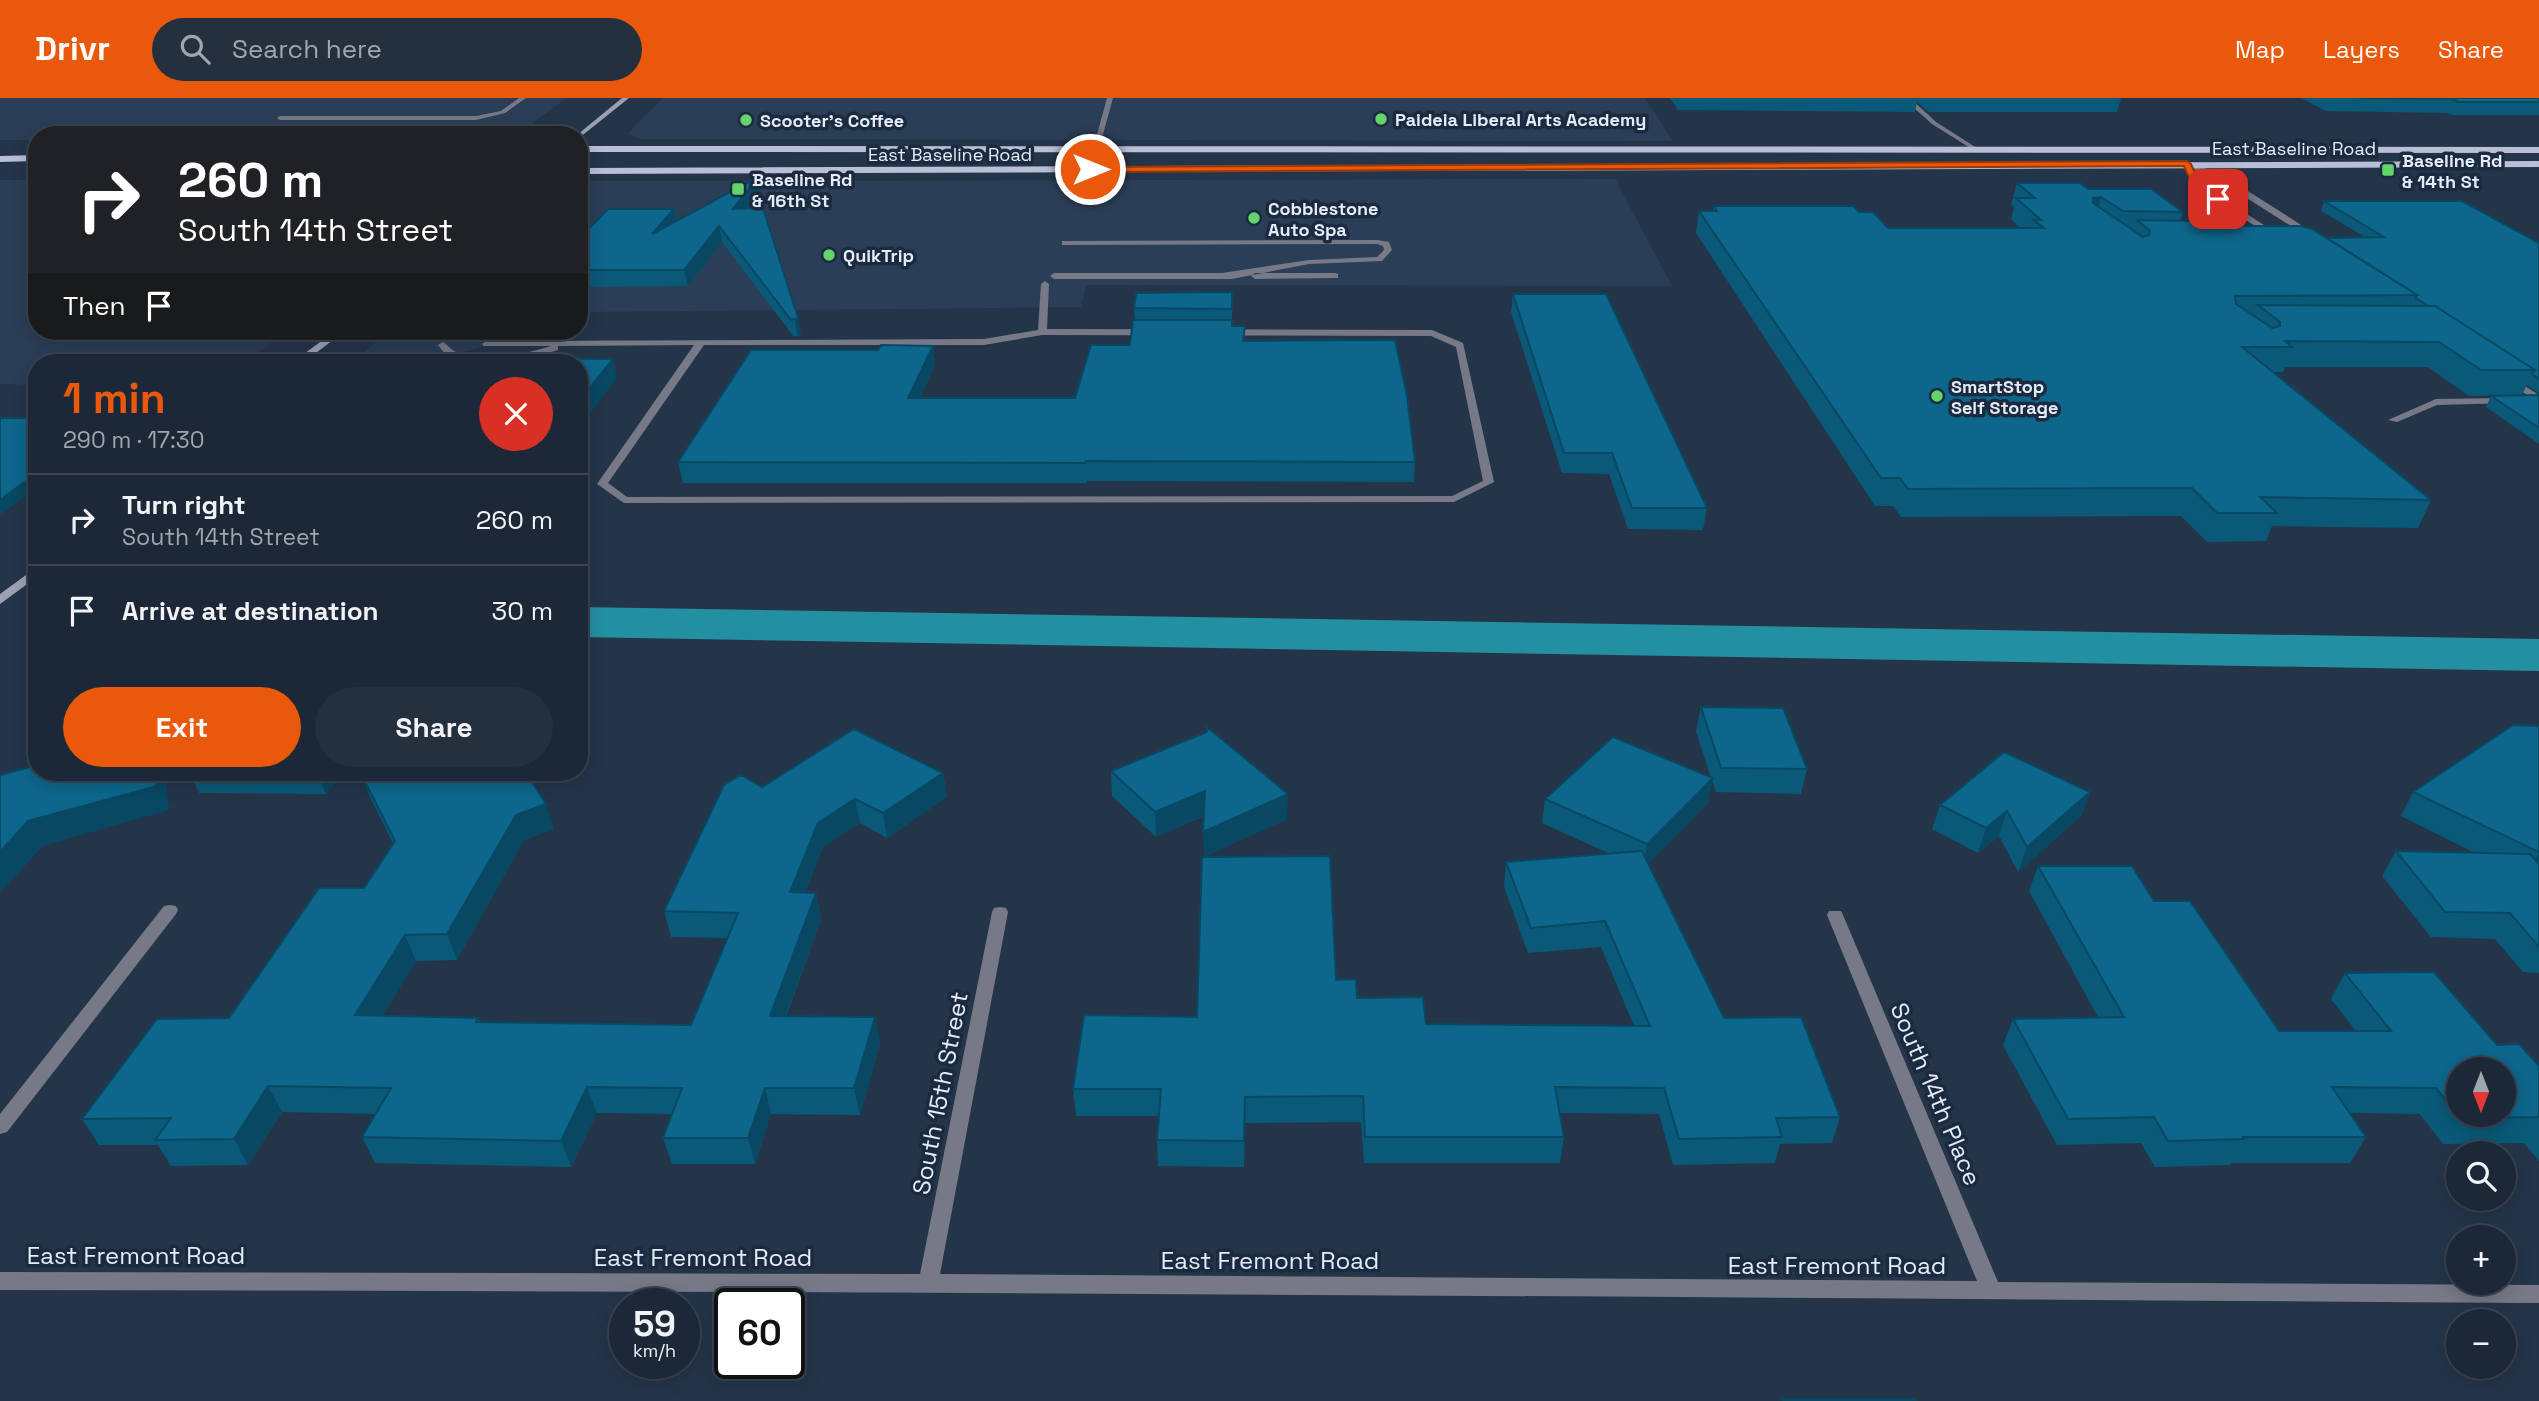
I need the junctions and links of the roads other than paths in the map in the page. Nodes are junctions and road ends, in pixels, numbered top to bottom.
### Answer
1 (523, 98) edge
2 (626, 98) edge
3 (1110, 98) edge
4 (1906, 98) edge
5 (280, 118) dead end
6 (588, 129) edge
7 (0, 149) edge
8 (28, 149) edge
9 (588, 149) edge
10 (1096, 149) junction
11 (1977, 150) junction
12 (2165, 150) junction
13 (2539, 150) edge
14 (28, 158) edge
15 (0, 159) edge
16 (2187, 164) junction
17 (2539, 164) edge
18 (1090, 169) junction
19 (588, 171) edge
20 (2240, 213) junction
21 (2276, 213) junction
22 (2265, 239) edge
23 (1065, 243) dead end
24 (2300, 244) edge
25 (1055, 276) dead end
26 (1222, 276) junction
27 (1335, 276) dead end
28 (1045, 284) dead end
29 (1042, 332) junction
30 (328, 340) edge
31 (701, 342) junction
32 (569, 343) junction
33 (488, 344) dead end
34 (443, 345) dead end
35 (310, 354) edge
36 (453, 354) edge
37 (533, 354) edge
38 (2504, 376) edge
39 (2539, 400) edge
40 (2513, 401) edge
41 (2526, 401) edge
42 (2393, 420) dead end
43 (28, 578) edge
44 (1, 599) edge
45 (170, 910) dead end
46 (1000, 912) dead end
47 (1835, 915) dead end
48 (0, 1127) edge
49 (0, 1282) edge
50 (928, 1283) junction
51 (1992, 1292) junction
52 (2539, 1294) edge

1 - 5 street
2 - 6 main road
3 - 10 street
4 - 11 street
7 - 8 main road
9 - 10 main road, East Baseline Road
10 - 11 main road, East Baseline Road
10 - 18 main road
11 - 12 main road, East Baseline Road
12 - 13 main road, East Baseline Road
12 - 16 main road
14 - 15 main road
16 - 17 main road, East Baseline Road
16 - 18 main road, East Baseline Road
16 - 20 street
16 - 21 street
18 - 19 main road, East Baseline Road
20 - 21 street
20 - 22 street
21 - 24 street
23 - 26 street
25 - 26 street
26 - 27 street
28 - 29 street
29 - 31 street
29 - 31 street
30 - 35 main road
31 - 32 street
32 - 33 street
32 - 37 street
34 - 36 street
38 - 39 street
39 - 41 street
40 - 42 street
43 - 44 main road
45 - 48 street
46 - 50 street, South 15th Street
47 - 51 street, South 14th Place
49 - 50 street, East Fremont Road
50 - 51 street, East Fremont Road
51 - 52 street, East Fremont Road

